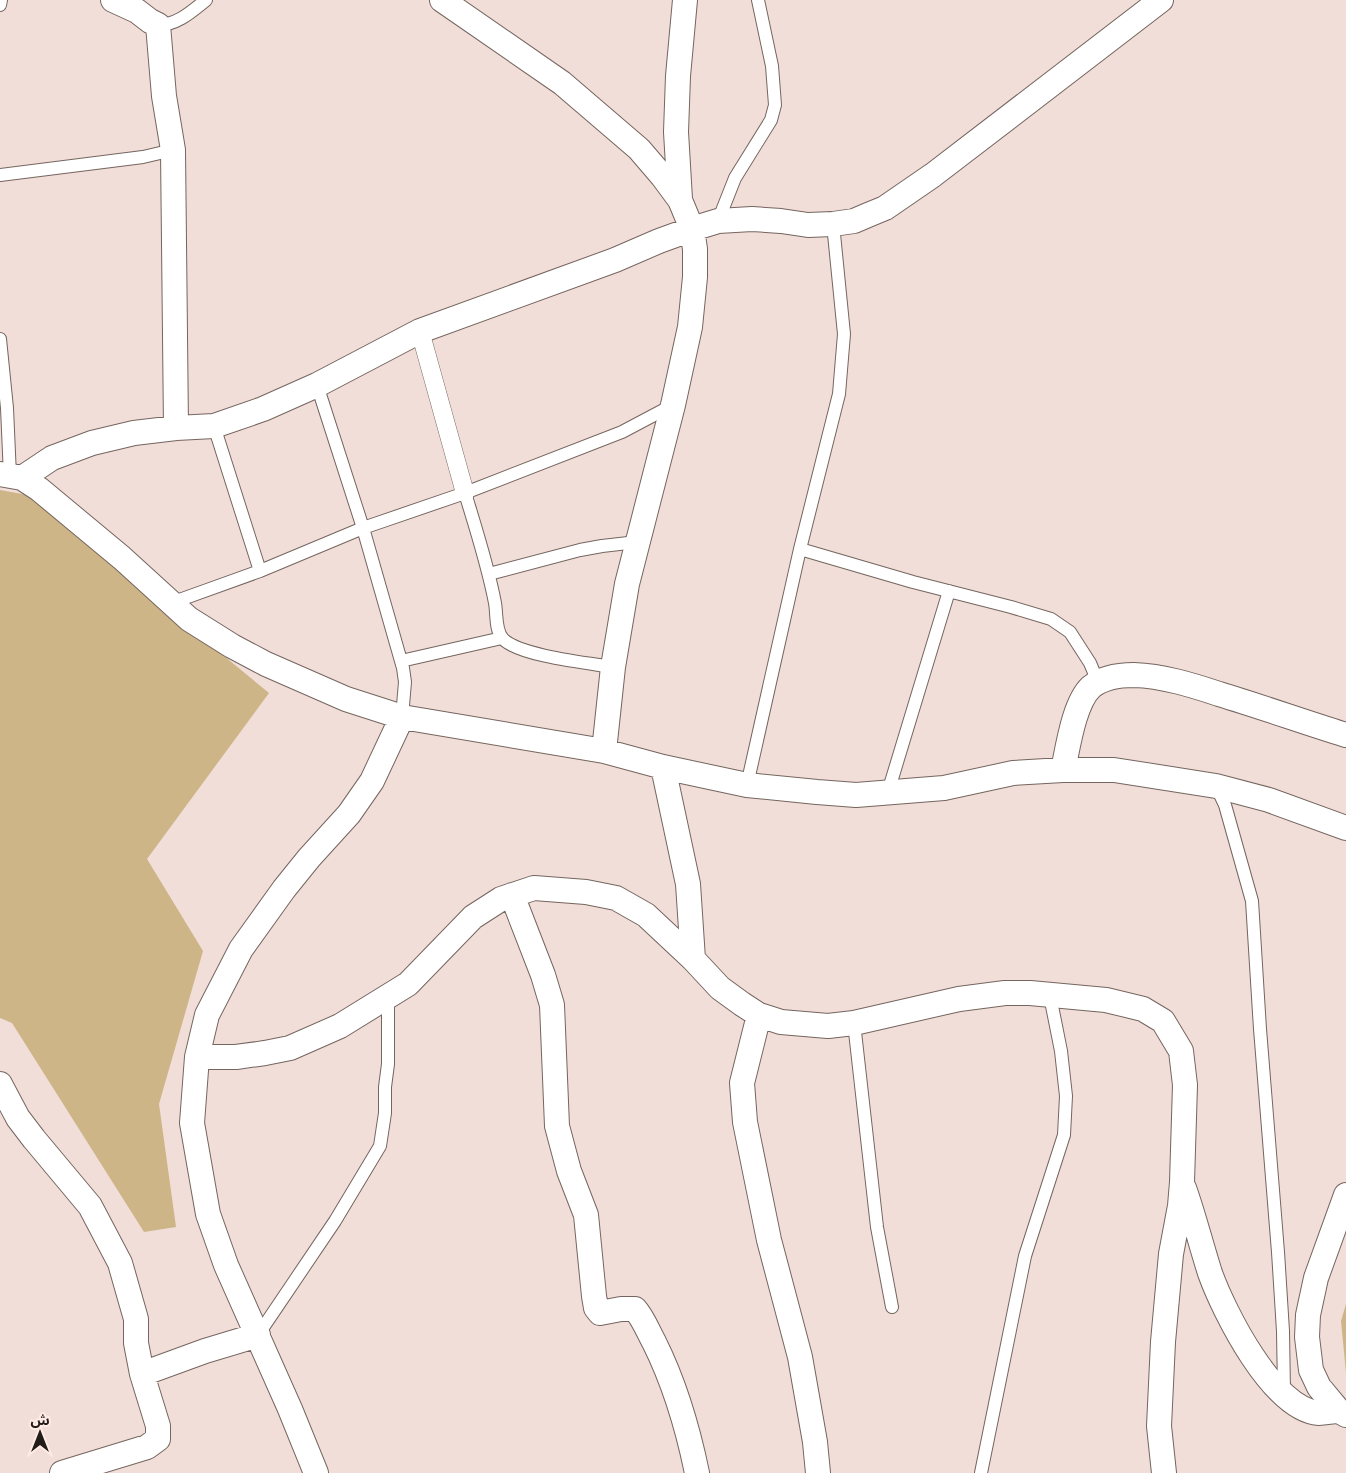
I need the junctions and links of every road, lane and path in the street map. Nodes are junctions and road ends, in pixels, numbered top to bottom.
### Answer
1 (1, 0) edge
2 (113, 0) edge
3 (206, 0) edge
4 (442, 0) edge
5 (686, 0) edge
6 (758, 0) edge
7 (1161, 0) edge
8 (0, 5) edge
9 (158, 25) junction
10 (173, 150) junction
11 (0, 175) edge
12 (680, 200) junction
13 (718, 221) junction
14 (833, 224) junction
15 (692, 229) junction
16 (420, 331) junction
17 (0, 339) edge
18 (317, 385) junction
19 (673, 405) junction
20 (214, 426) junction
21 (176, 428) junction
22 (11, 476) edge
23 (465, 493) junction
24 (363, 528) junction
25 (637, 542) junction
26 (800, 549) junction
27 (260, 571) junction
28 (489, 574) junction
29 (949, 591) junction
30 (171, 603) junction
31 (502, 638) junction
32 (401, 661) junction
33 (613, 667) junction
34 (1098, 682) junction
35 (402, 717) junction
36 (1346, 736) edge
37 (604, 751) junction
38 (663, 767) junction
39 (1063, 770) junction
40 (747, 785) junction
41 (1216, 786) junction
42 (888, 792) junction
43 (1346, 828) edge
44 (512, 895) junction
45 (693, 959) junction
46 (1050, 996) junction
47 (388, 997) junction
48 (759, 1014) junction
49 (854, 1023) junction
50 (197, 1057) junction
51 (0, 1084) edge
52 (1182, 1182) junction
53 (1346, 1195) edge
54 (892, 1307) dead end
55 (258, 1335) junction
56 (142, 1374) junction
57 (1284, 1395) junction
58 (1342, 1413) edge
59 (62, 1473) edge
60 (316, 1473) edge
61 (697, 1473) edge
62 (818, 1473) edge
63 (981, 1473) edge
64 (1164, 1473) edge

1 - 8 lane
2 - 9 street
3 - 9 lane
4 - 12 street
5 - 12 street
6 - 13 lane
7 - 14 street
9 - 10 street
10 - 11 lane
10 - 21 street
12 - 15 street
13 - 14 street
13 - 15 street
14 - 26 lane
15 - 16 street
15 - 19 street
16 - 18 street
16 - 23 street
17 - 22 lane
18 - 20 street
18 - 24 lane
19 - 23 lane
19 - 25 street
20 - 21 street
20 - 27 lane
21 - 22 street
22 - 30 street
23 - 24 lane
23 - 28 lane
24 - 27 lane
24 - 32 lane
25 - 28 lane
25 - 33 street
26 - 29 lane
26 - 40 lane
27 - 30 lane
28 - 31 lane
29 - 34 lane
29 - 42 lane
30 - 35 street
31 - 32 lane
31 - 33 lane
32 - 35 lane
33 - 37 street
34 - 36 street
34 - 39 street
35 - 37 street
35 - 50 street
37 - 38 street
38 - 40 street
38 - 45 street
39 - 41 street
39 - 42 street
40 - 42 street
41 - 43 street
41 - 57 lane
44 - 45 street
44 - 47 street
44 - 61 street
45 - 48 street
46 - 49 street
46 - 52 street
46 - 63 lane
47 - 50 street
47 - 55 lane
48 - 49 street
48 - 62 street
49 - 54 lane
50 - 55 street
51 - 56 street
52 - 57 street
52 - 64 street
53 - 58 street
55 - 56 street
55 - 60 street
56 - 59 street
57 - 58 street

